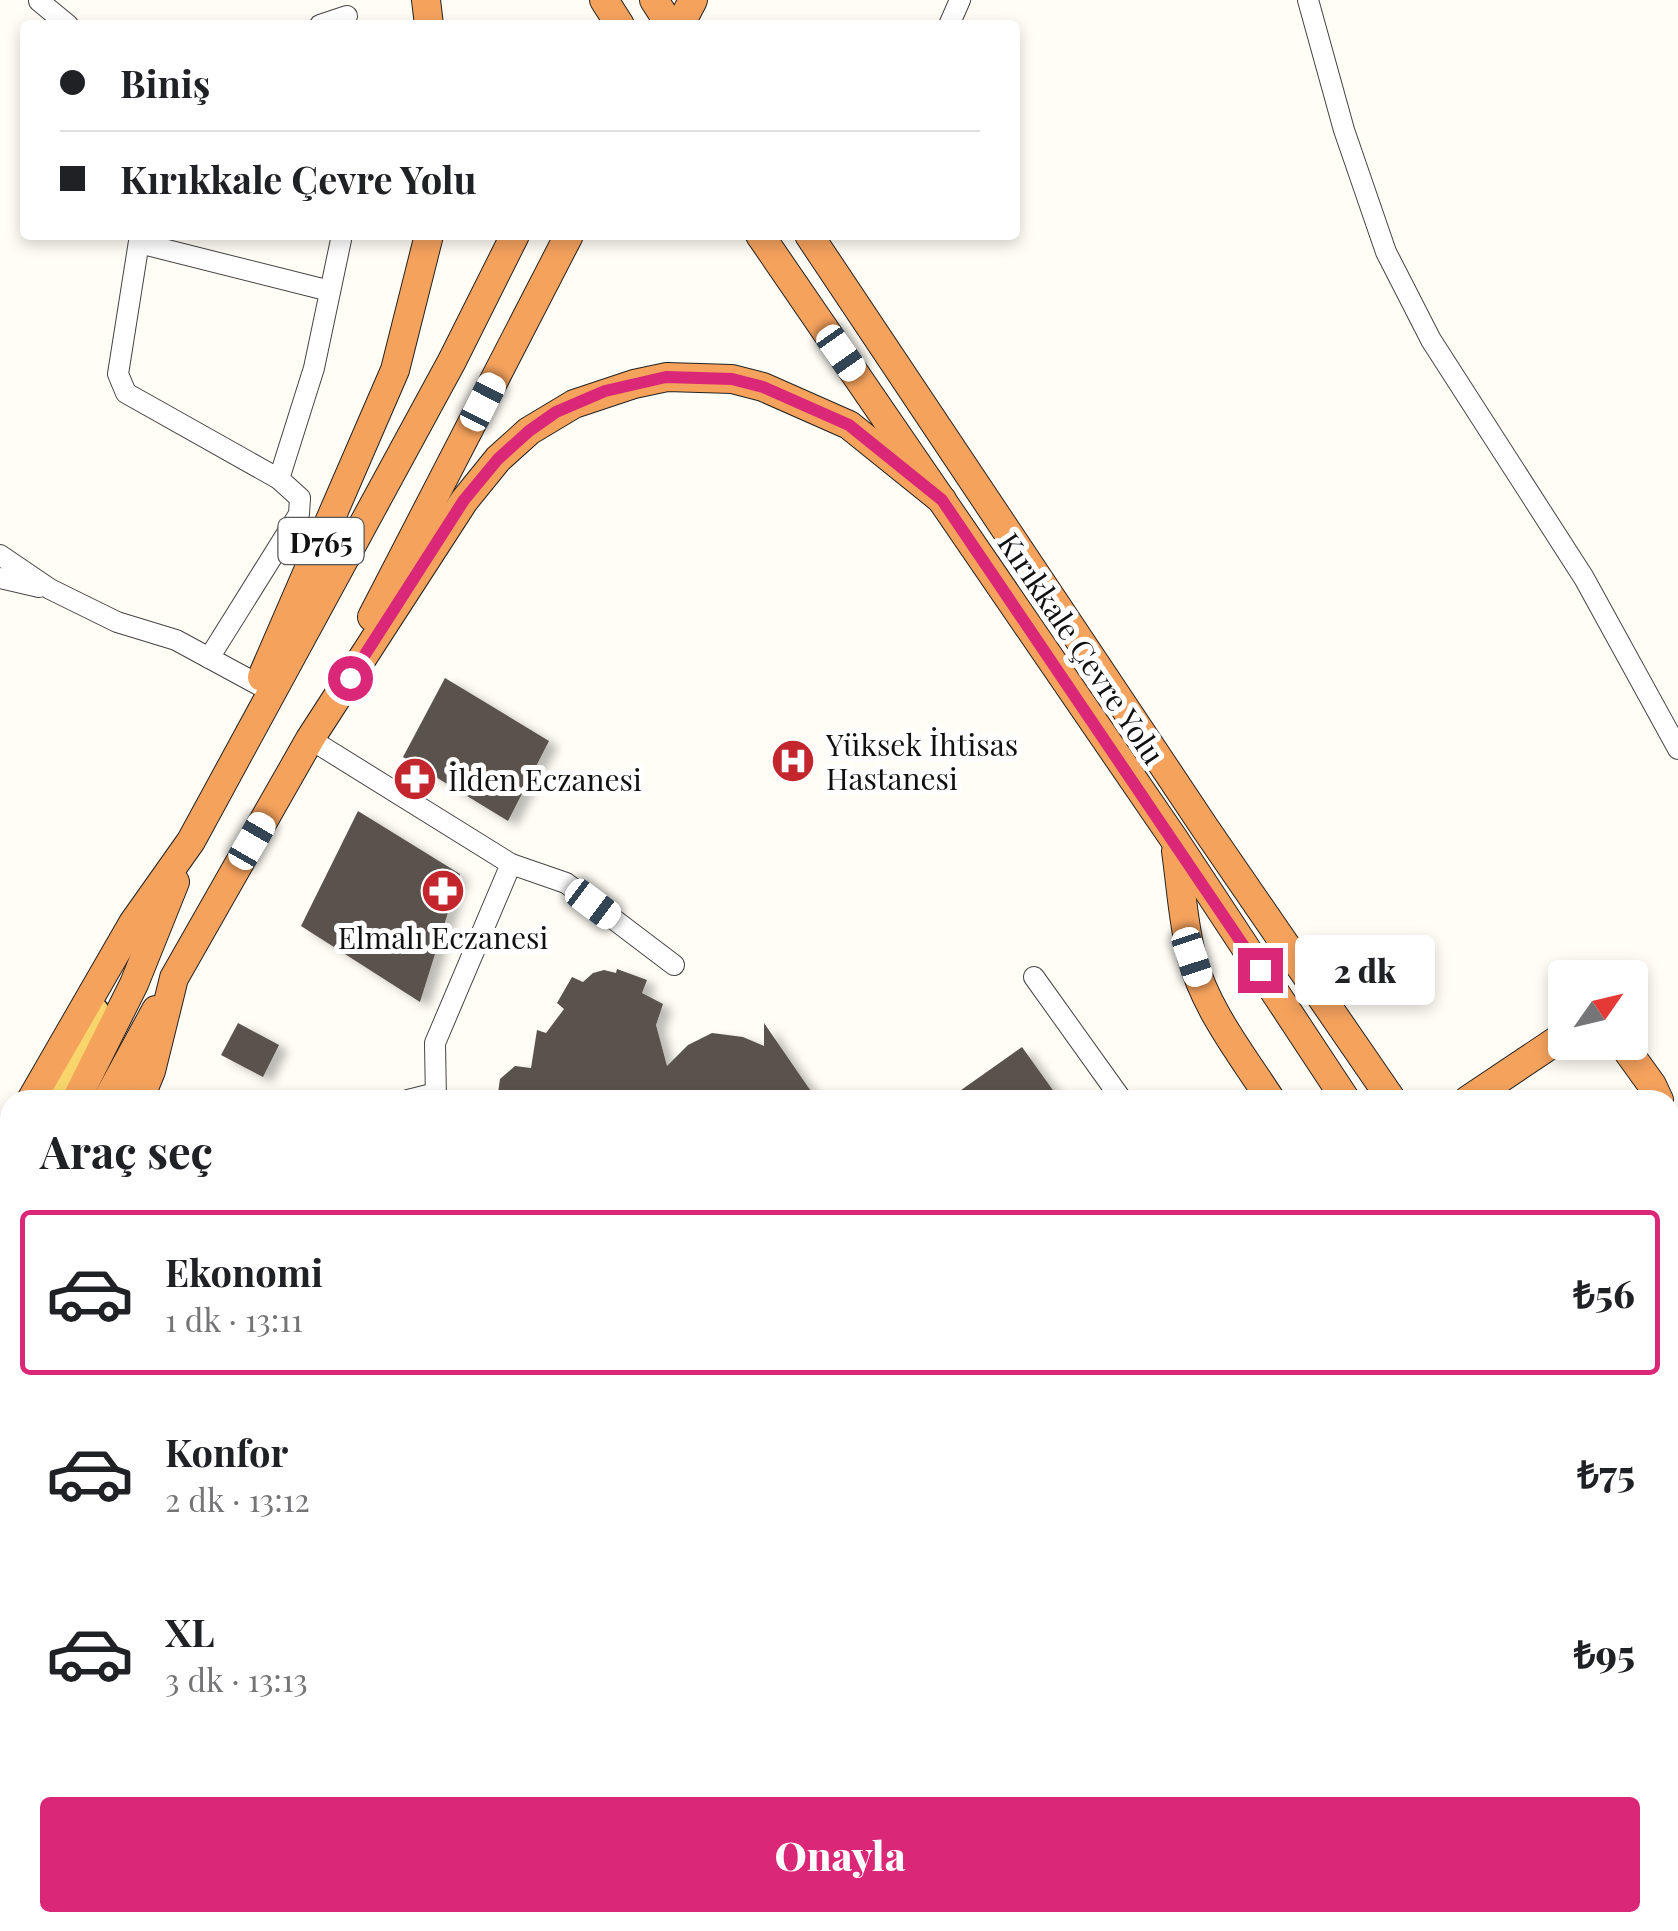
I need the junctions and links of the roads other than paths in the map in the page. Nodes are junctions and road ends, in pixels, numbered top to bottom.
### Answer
1 (1308, 0) edge
2 (40, 1) edge
3 (62, 20) edge
4 (140, 240) edge
5 (144, 240) edge
6 (341, 240) edge
7 (427, 240) edge
8 (512, 240) edge
9 (566, 240) edge
10 (763, 240) edge
11 (811, 240) edge
12 (330, 291) junction
13 (279, 479) junction
14 (942, 500) junction
15 (0, 556) edge
16 (0, 578) edge
17 (50, 589) junction
18 (208, 658) junction
19 (258, 685) junction
20 (310, 738) junction
21 (1678, 748) edge
22 (191, 840) junction
23 (1174, 840) junction
24 (511, 864) junction
25 (133, 923) junction
26 (674, 965) dead end
27 (1034, 977) dead end
28 (174, 978) junction
29 (1548, 1046) edge
30 (1635, 1060) edge
31 (37, 1090) edge
32 (56, 1090) edge
33 (81, 1090) edge
34 (112, 1090) edge
35 (121, 1090) edge
36 (143, 1090) edge
37 (436, 1090) edge
38 (1115, 1090) edge
39 (1264, 1090) edge
40 (1339, 1090) edge
41 (1385, 1090) edge
42 (1483, 1090) edge
43 (1654, 1090) edge

1 - 21 street
2 - 3 street
4 - 13 street
5 - 12 street
6 - 12 street
7 - 19 highway, D765
8 - 22 highway
9 - 20 highway, D765
10 - 14 highway, Kırıkkale Çevre Yolu
11 - 41 highway, Kırıkkale Çevre Yolu
12 - 13 street
13 - 18 street
14 - 20 highway
14 - 23 highway, Kırıkkale Çevre Yolu
15 - 17 street
16 - 17 street
17 - 18 street
18 - 19 street
19 - 22 highway, D765
20 - 24 street
20 - 28 highway
22 - 25 highway
22 - 33 highway, D765
23 - 39 highway
23 - 40 highway, Kırıkkale Çevre Yolu
24 - 26 street
24 - 37 street
25 - 31 highway
25 - 32 main road
27 - 38 street
28 - 34 highway
28 - 35 main road
28 - 36 highway
29 - 42 highway
30 - 43 highway

